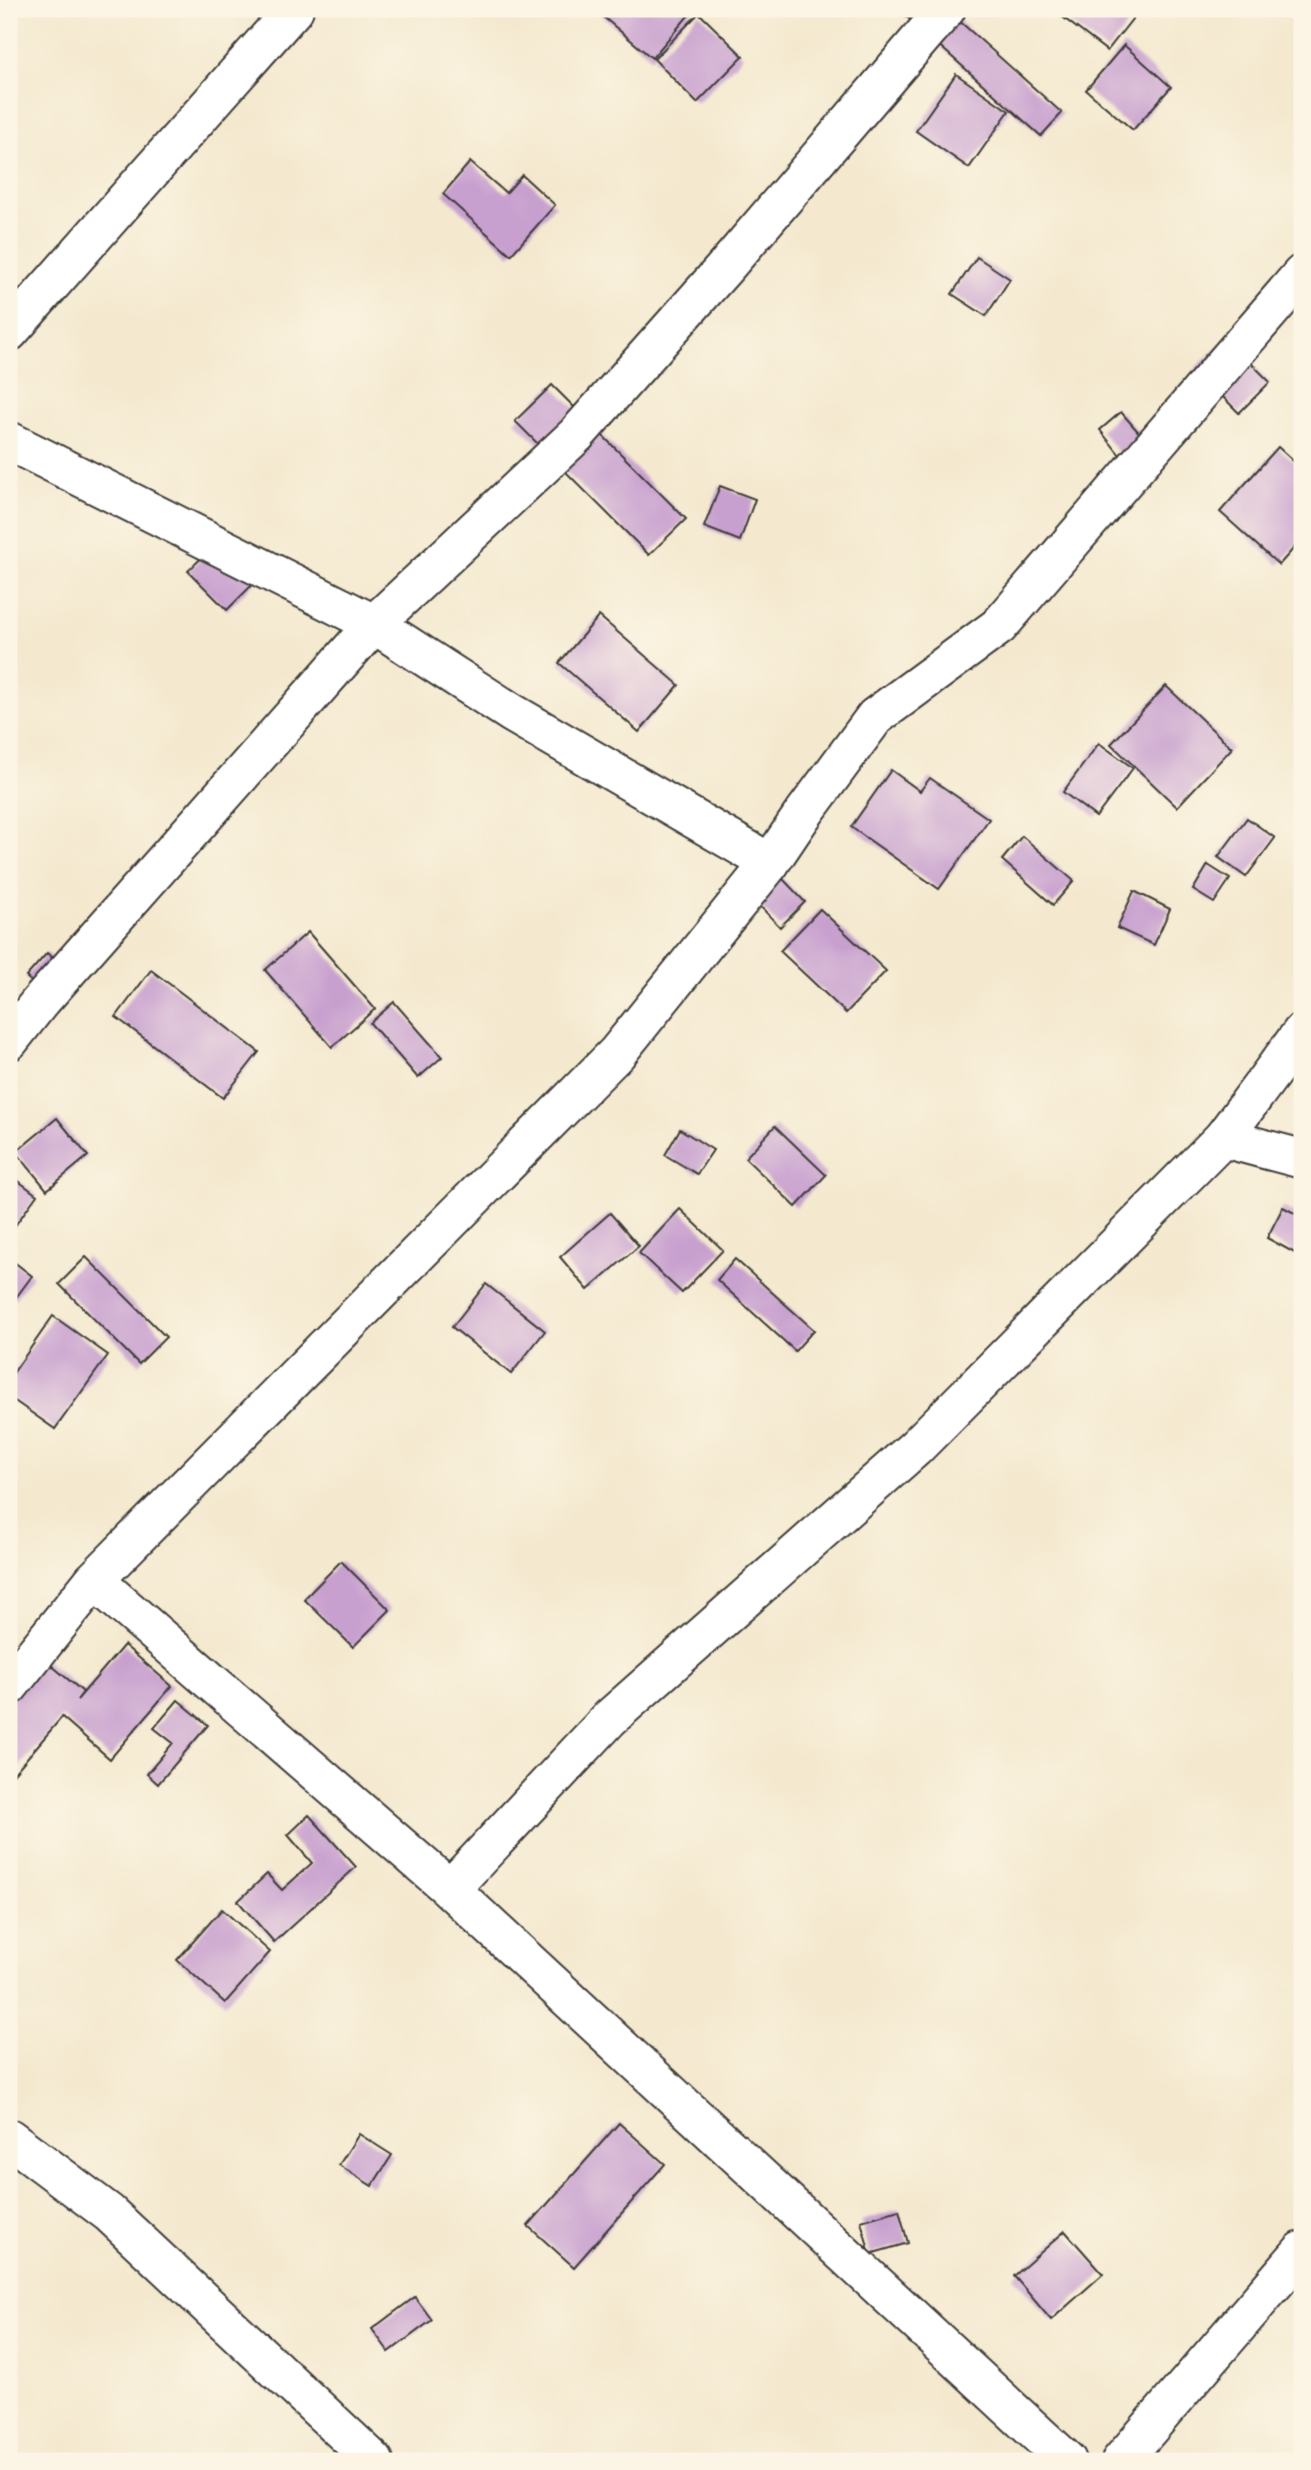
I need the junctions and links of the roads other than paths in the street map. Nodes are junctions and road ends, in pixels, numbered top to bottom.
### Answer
1 (294, 9) edge
2 (946, 9) edge
3 (1302, 274) edge
4 (9, 332) edge
5 (9, 441) edge
6 (374, 624) junction
7 (770, 863) junction
8 (1302, 1032) edge
9 (9, 1041) edge
10 (1223, 1138) junction
11 (1302, 1159) edge
12 (94, 1580) junction
13 (9, 1686) edge
14 (450, 1889) junction
15 (9, 2138) edge
16 (1302, 2251) edge
17 (374, 2461) edge
18 (1067, 2461) edge
19 (1121, 2461) edge

1 - 4 street
2 - 6 street
3 - 7 street
5 - 6 street
6 - 7 street
6 - 9 street
7 - 12 street
8 - 10 street
10 - 11 street
10 - 14 street
12 - 13 street
12 - 14 street
14 - 18 street
15 - 17 street
16 - 19 street

